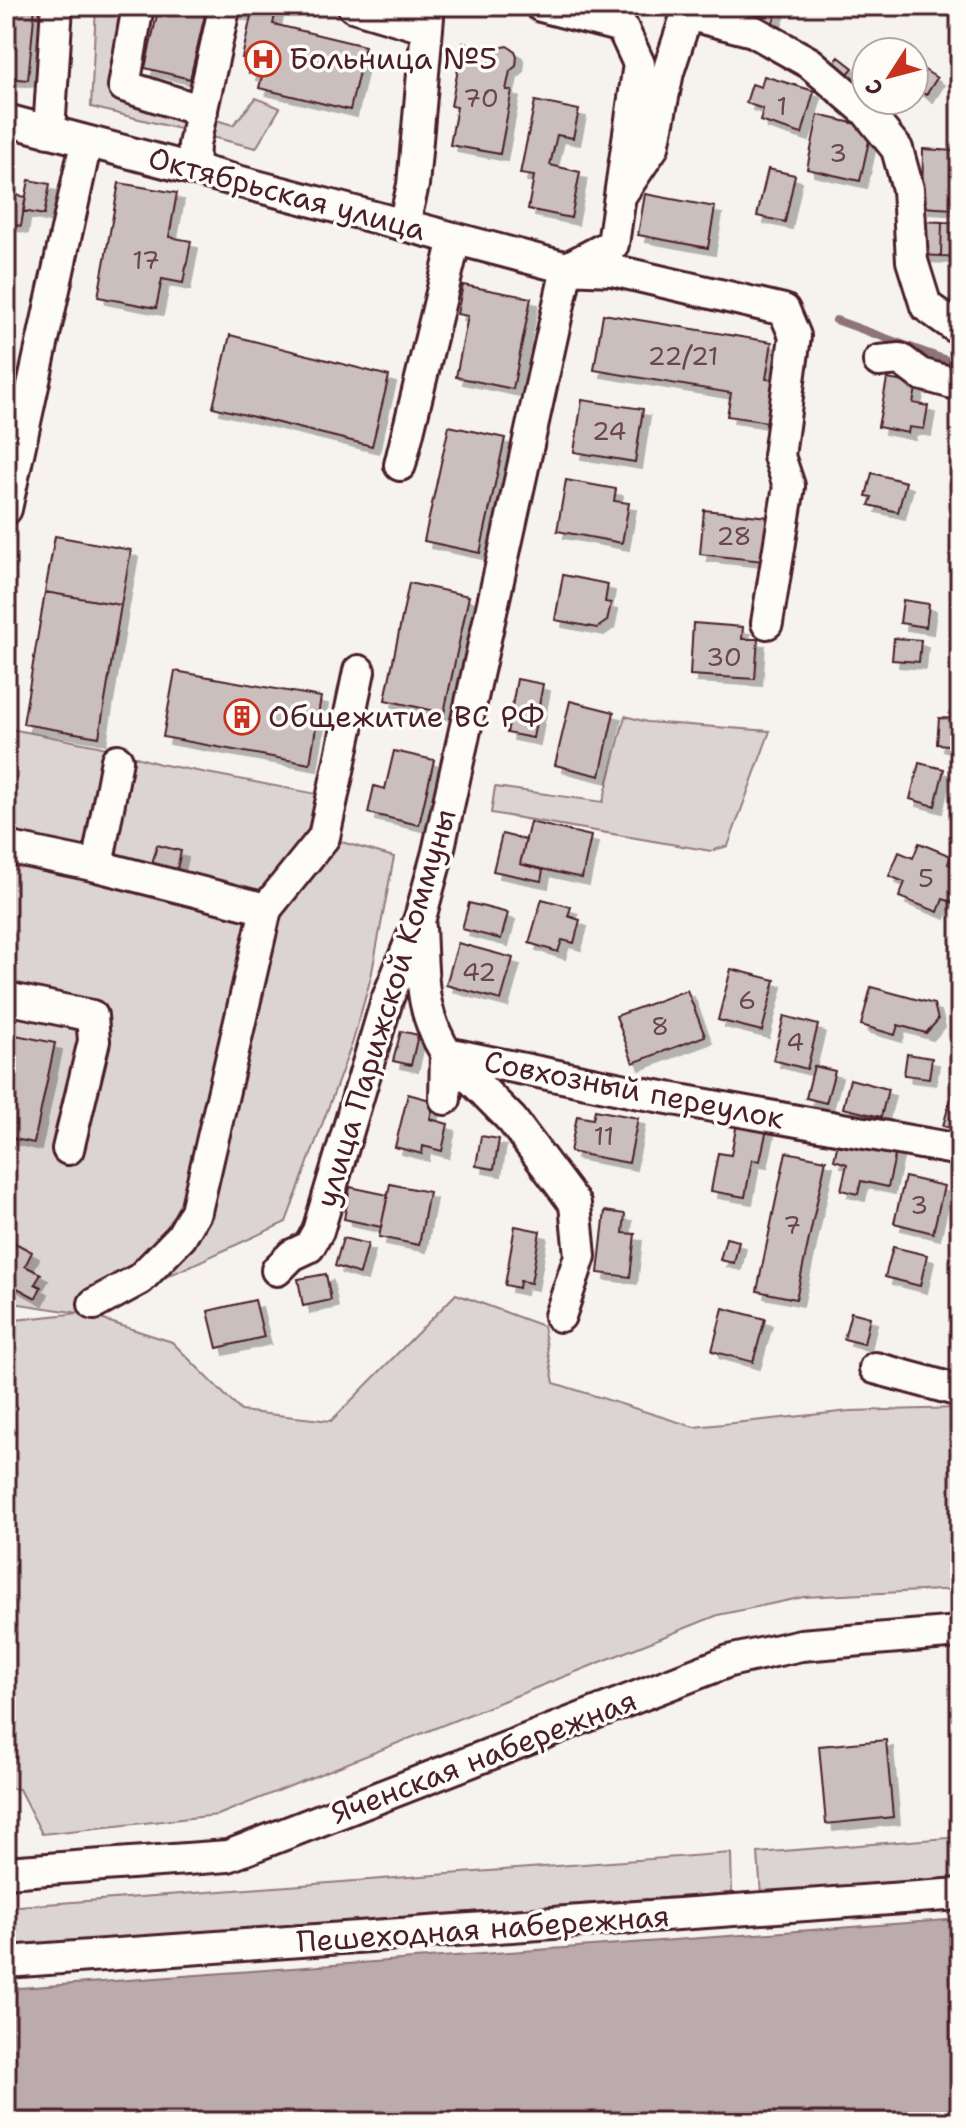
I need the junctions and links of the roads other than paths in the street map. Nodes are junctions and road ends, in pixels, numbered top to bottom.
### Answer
1 (57, 6) edge
2 (138, 6) edge
3 (353, 6) edge
4 (541, 6) edge
5 (224, 9) dead end
6 (428, 17) edge
7 (202, 111) junction
8 (6, 120) edge
9 (49, 132) junction
10 (86, 143) junction
11 (193, 168) junction
12 (622, 193) junction
13 (404, 224) junction
14 (455, 239) junction
15 (567, 268) junction
16 (960, 330) edge
17 (879, 361) dead end
18 (960, 385) edge
19 (400, 465) dead end
20 (6, 509) edge
21 (767, 623) dead end
22 (359, 671) dead end
23 (117, 760) dead end
24 (6, 847) edge
25 (97, 866) junction
26 (266, 909) junction
27 (420, 918) junction
28 (6, 998) edge
29 (424, 1000) junction
30 (409, 1033) dead end
31 (446, 1053) junction
32 (445, 1099) dead end
33 (68, 1149) dead end
34 (960, 1150) edge
35 (277, 1270) dead end
36 (94, 1304) dead end
37 (560, 1316) dead end
38 (875, 1368) dead end
39 (960, 1391) edge
40 (960, 1632) edge
41 (6, 1872) edge
42 (960, 1894) edge
43 (6, 1962) edge

1 - 9 street
2 - 7 street
3 - 6 street
4 - 12 street
5 - 7 street
6 - 13 street
7 - 11 street
8 - 9 street, Октябрьская улица
9 - 10 street, Октябрьская улица
10 - 11 street, Октябрьская улица
10 - 20 street
11 - 13 street, Октябрьская улица
12 - 15 street
12 - 16 street
13 - 14 street, Октябрьская улица
14 - 15 street, Октябрьская улица
14 - 19 street
15 - 21 street, Октябрьская улица
15 - 27 street, улица Парижской Коммуны
17 - 18 street
22 - 26 street
23 - 25 street
24 - 25 street
25 - 26 street
26 - 36 street
27 - 29 street, Совхозный переулок
27 - 35 street, улица Парижской Коммуны
28 - 33 street
29 - 30 street
29 - 31 street, Совхозный переулок
31 - 32 street
31 - 34 street, Совхозный переулок
31 - 37 street
38 - 39 street
40 - 41 street, Яченская набережная
42 - 43 street, Пешеходная набережная

